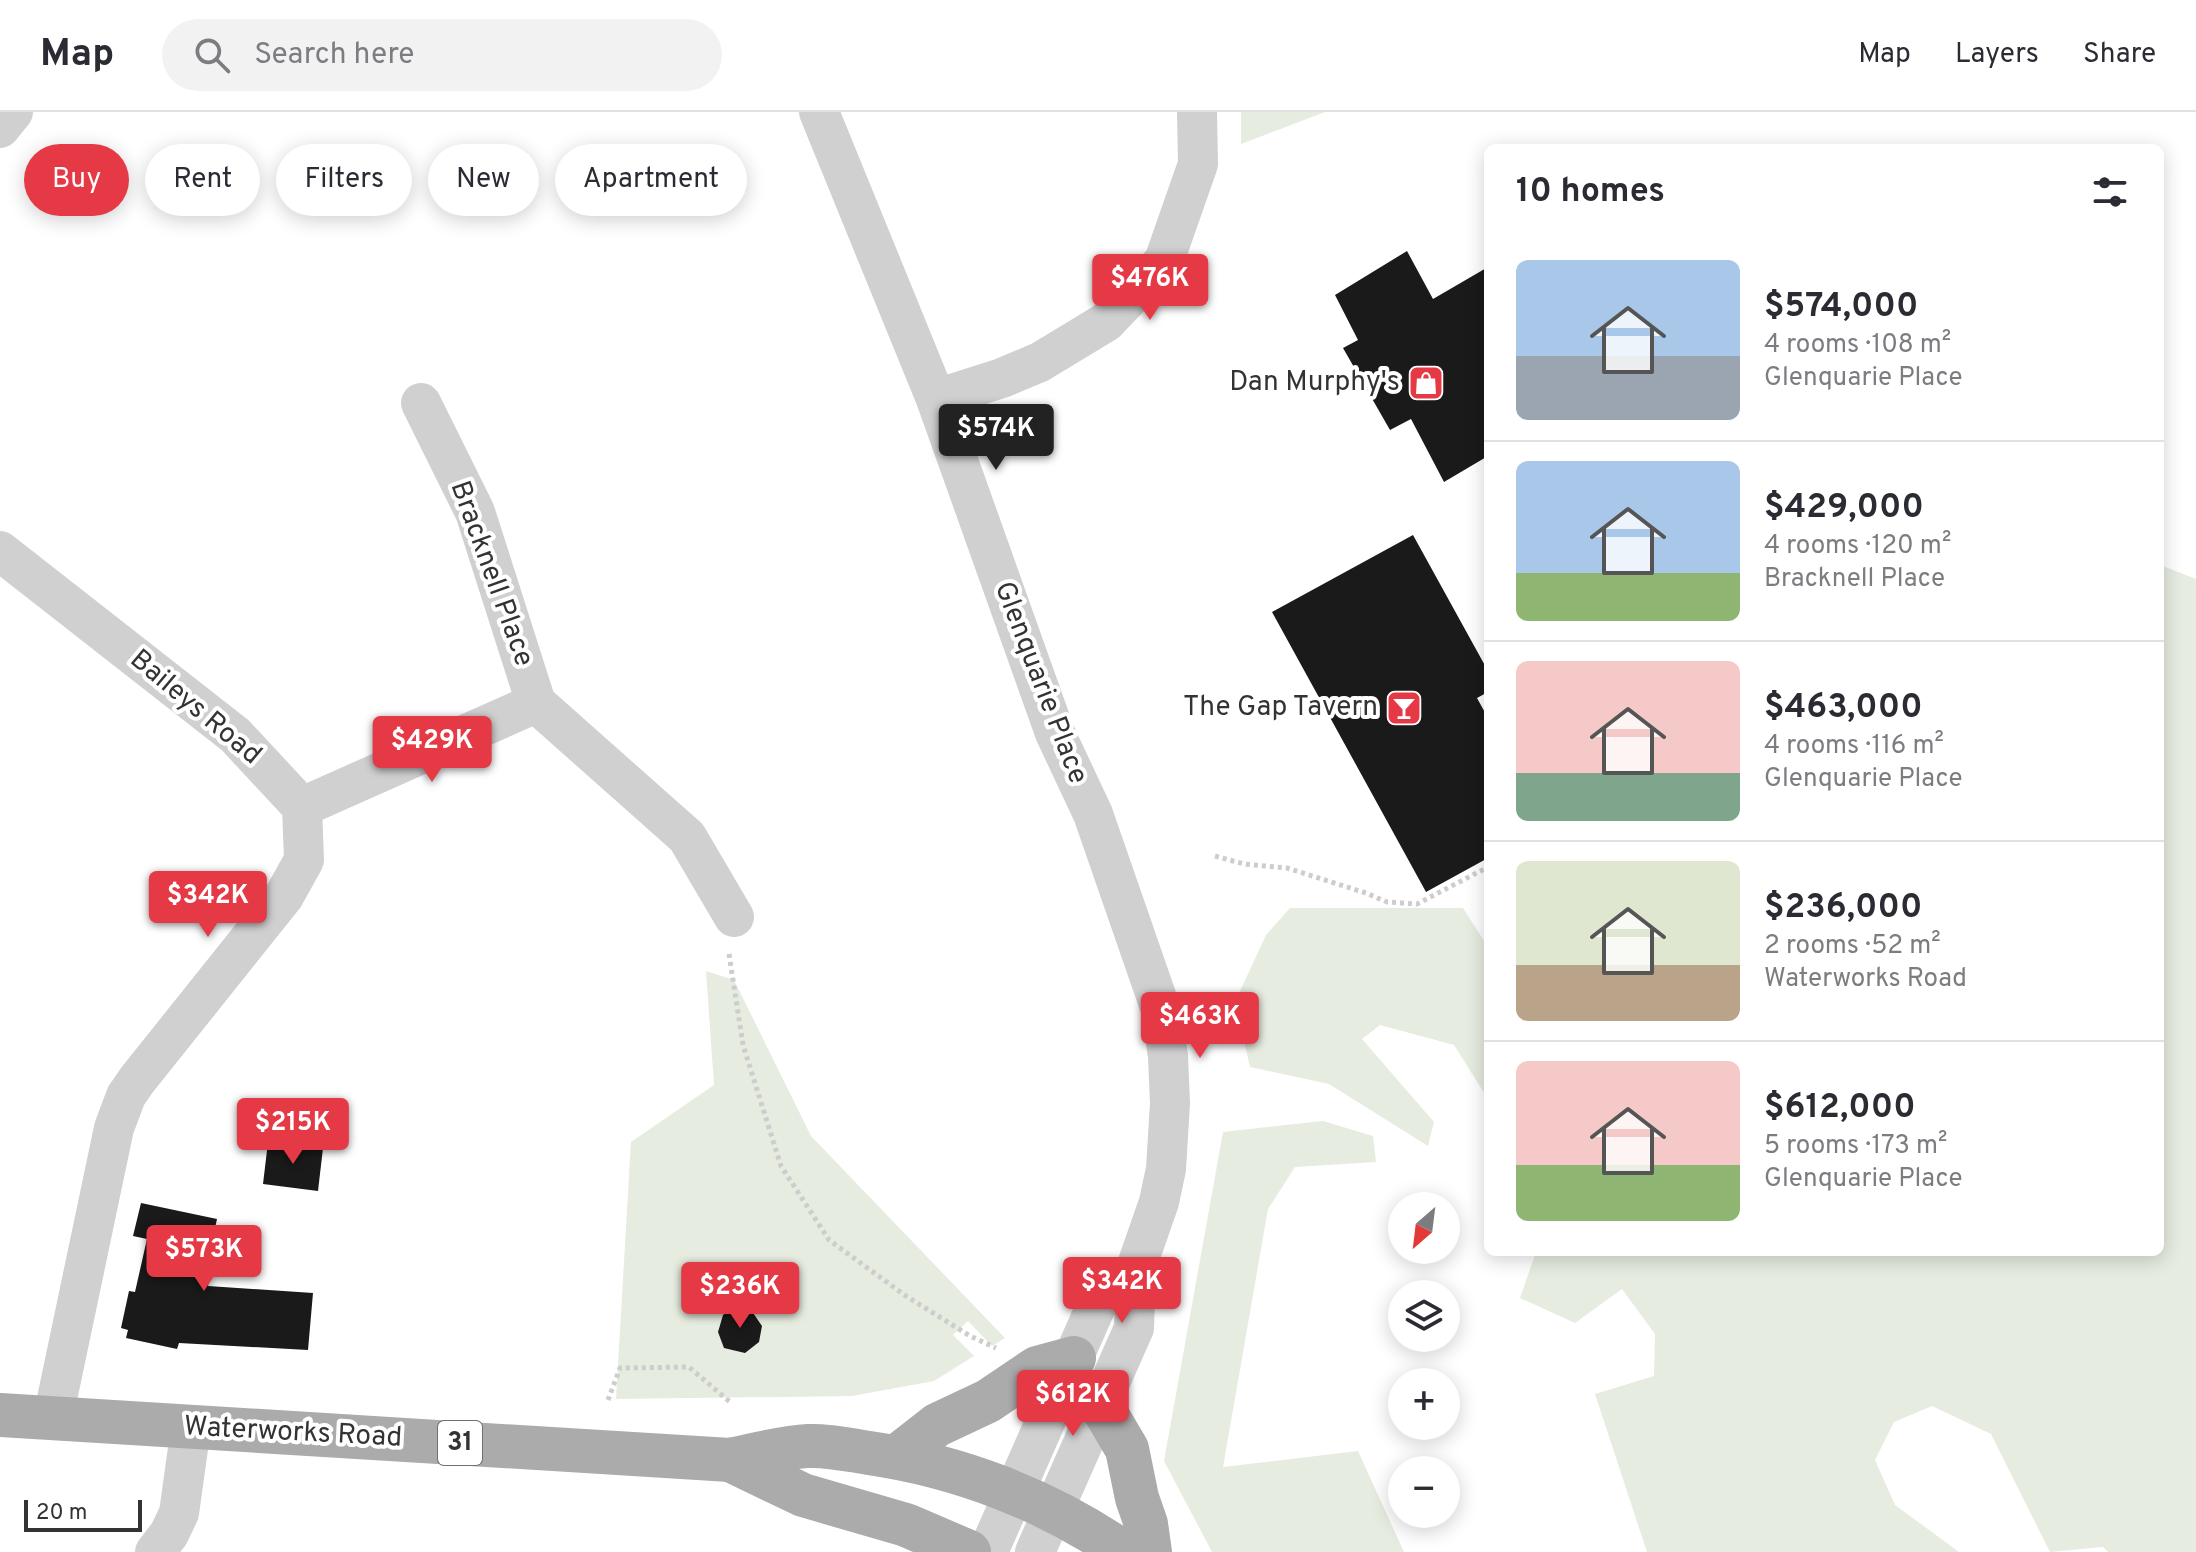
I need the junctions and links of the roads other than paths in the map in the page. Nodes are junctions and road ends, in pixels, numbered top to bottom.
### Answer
1 (13, 112) edge
2 (819, 112) edge
3 (1197, 112) edge
4 (0, 128) edge
5 (936, 399) junction
6 (421, 403) dead end
7 (0, 551) edge
8 (536, 703) junction
9 (302, 807) junction
10 (734, 917) road end
11 (1136, 1268) junction
12 (1074, 1358) junction
13 (1101, 1405) junction
14 (0, 1415) edge
15 (53, 1418) junction
16 (191, 1427) junction
17 (896, 1457) junction
18 (730, 1460) junction
19 (1014, 1493) junction
20 (1053, 1512) junction
21 (155, 1552) edge
22 (969, 1552) edge
23 (988, 1552) edge
24 (1035, 1552) edge
25 (1123, 1552) edge
26 (1150, 1552) edge

1 - 4 street
2 - 5 street, Glenquarie Place
3 - 5 street
5 - 11 street, Glenquarie Place
6 - 8 street, Bracknell Place
7 - 9 street, Baileys Road
8 - 9 street, Bracknell Place
8 - 10 street, Bracknell Place
9 - 15 street
11 - 12 street, Glenquarie Place
11 - 13 street, Glenquarie Place
12 - 17 main road
12 - 19 street, Glenquarie Place
13 - 20 street, Glenquarie Place
13 - 26 main road
14 - 15 main road, Waterworks Road / 31
15 - 16 main road, Waterworks Road / 31
16 - 18 main road, Waterworks Road / 31
16 - 21 street
17 - 18 main road, Waterworks Road / 31
17 - 19 main road, Waterworks Road / 31
18 - 22 main road, Waterworks Road / 31
19 - 20 main road, Waterworks Road / 31
19 - 23 street, Glenquarie Place
20 - 24 street, Glenquarie Place
20 - 25 main road, Waterworks Road / 31

